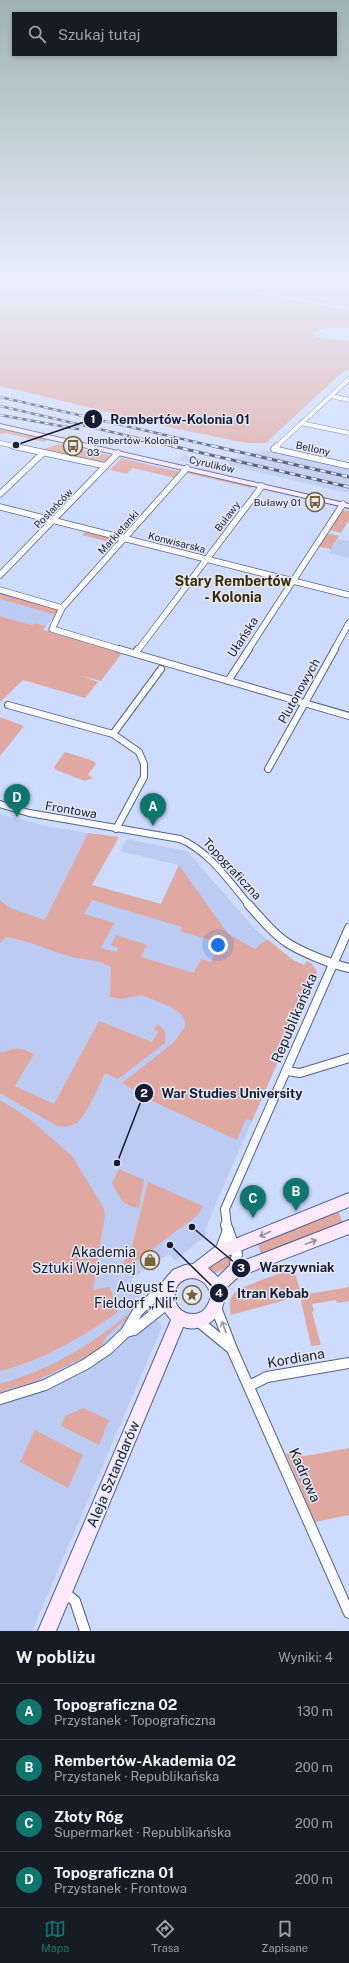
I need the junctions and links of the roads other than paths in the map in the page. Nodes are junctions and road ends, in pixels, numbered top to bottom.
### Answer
1 (349, 379) edge
2 (331, 396) junction
3 (349, 400) edge
4 (301, 423) junction
5 (0, 426) edge
6 (349, 434) edge
7 (0, 443) edge
8 (43, 453) junction
9 (118, 453) junction
10 (106, 466) junction
11 (349, 466) edge
12 (187, 468) junction
13 (262, 486) junction
14 (0, 494) edge
15 (346, 505) edge
16 (0, 507) edge
17 (54, 520) junction
18 (125, 538) junction
19 (206, 559) junction
20 (0, 575) edge
21 (293, 581) junction
22 (0, 590) edge
23 (349, 595) edge
24 (62, 608) junction
25 (349, 623) edge
26 (135, 653) junction
27 (161, 669) dead end
28 (228, 681) junction
29 (305, 703) junction
30 (8, 704) dead end
31 (349, 716) edge
32 (114, 734) junction
33 (268, 769) dead end
34 (0, 804) edge
35 (116, 829) junction
36 (349, 928) edge
37 (333, 964) junction
38 (349, 968) edge
39 (349, 1058) edge
40 (287, 1070) junction
41 (349, 1200) edge
42 (349, 1227) edge
43 (228, 1230) junction
44 (235, 1246) junction
45 (220, 1252) junction
46 (196, 1270) junction
47 (233, 1272) junction
48 (171, 1282) junction
49 (216, 1288) junction
50 (168, 1303) junction
51 (215, 1305) junction
52 (179, 1318) junction
53 (198, 1321) junction
54 (126, 1332) junction
55 (232, 1349) junction
56 (349, 1363) edge
57 (249, 1386) junction
58 (0, 1399) edge
59 (64, 1592) junction
60 (349, 1612) edge
61 (47, 1631) edge
62 (85, 1631) edge

1 - 2 street
2 - 3 street
2 - 4 street
4 - 6 street
4 - 11 street, Bellony
5 - 9 street, Cyrulików
7 - 8 street
8 - 10 street
8 - 14 street
9 - 10 street, Posłańców
9 - 12 street, Cyrulików
10 - 17 street, Posłańców
12 - 13 street, Cyrulików
12 - 18 street, Markietanki
13 - 15 street, Cyrulików
13 - 19 street, Buławy
15 - 21 street, Ułańska
16 - 17 street, Konwisarska
17 - 18 street, Konwisarska
17 - 20 street, Posłańców
18 - 19 street, Konwisarska
18 - 24 street, Markietanki
19 - 21 street, Konwisarska
19 - 26 street, Buławy
21 - 23 street, Konwisarska
21 - 28 street, Ułańska
22 - 24 street
24 - 26 street, Markietanki
25 - 29 street, Plutonowych
26 - 28 street
27 - 32 street
28 - 29 street
29 - 31 street
29 - 33 street, Plutonowych
30 - 32 street
32 - 35 street
34 - 35 street, Frontowa
35 - 37 street, Topograficzna
36 - 37 street, Republikańska
37 - 38 street, Topograficzna
37 - 40 street, Republikańska
39 - 40 street
40 - 43 street, Republikańska
41 -> 44 street
47 -> 42 street
43 - 44 street, Republikańska
43 - 45 street, Republikańska
44 - 45 street
44 - 47 street, Republikańska
45 - 46 street
46 - 48 street
46 - 49 street
47 - 49 street
48 - 50 street
48 - 54 street
49 - 51 street
50 - 52 street
50 - 54 street
51 - 53 street
55 -> 51 street, Kadrowa
52 - 53 street
52 - 59 street, Aleja Sztandarów
53 - 55 street, Kadrowa
54 - 58 street
55 - 57 street, Kadrowa
56 - 57 street, Kordiana
57 - 60 street, Kadrowa
59 - 61 street, Aleja Sztandarów
59 - 62 street

